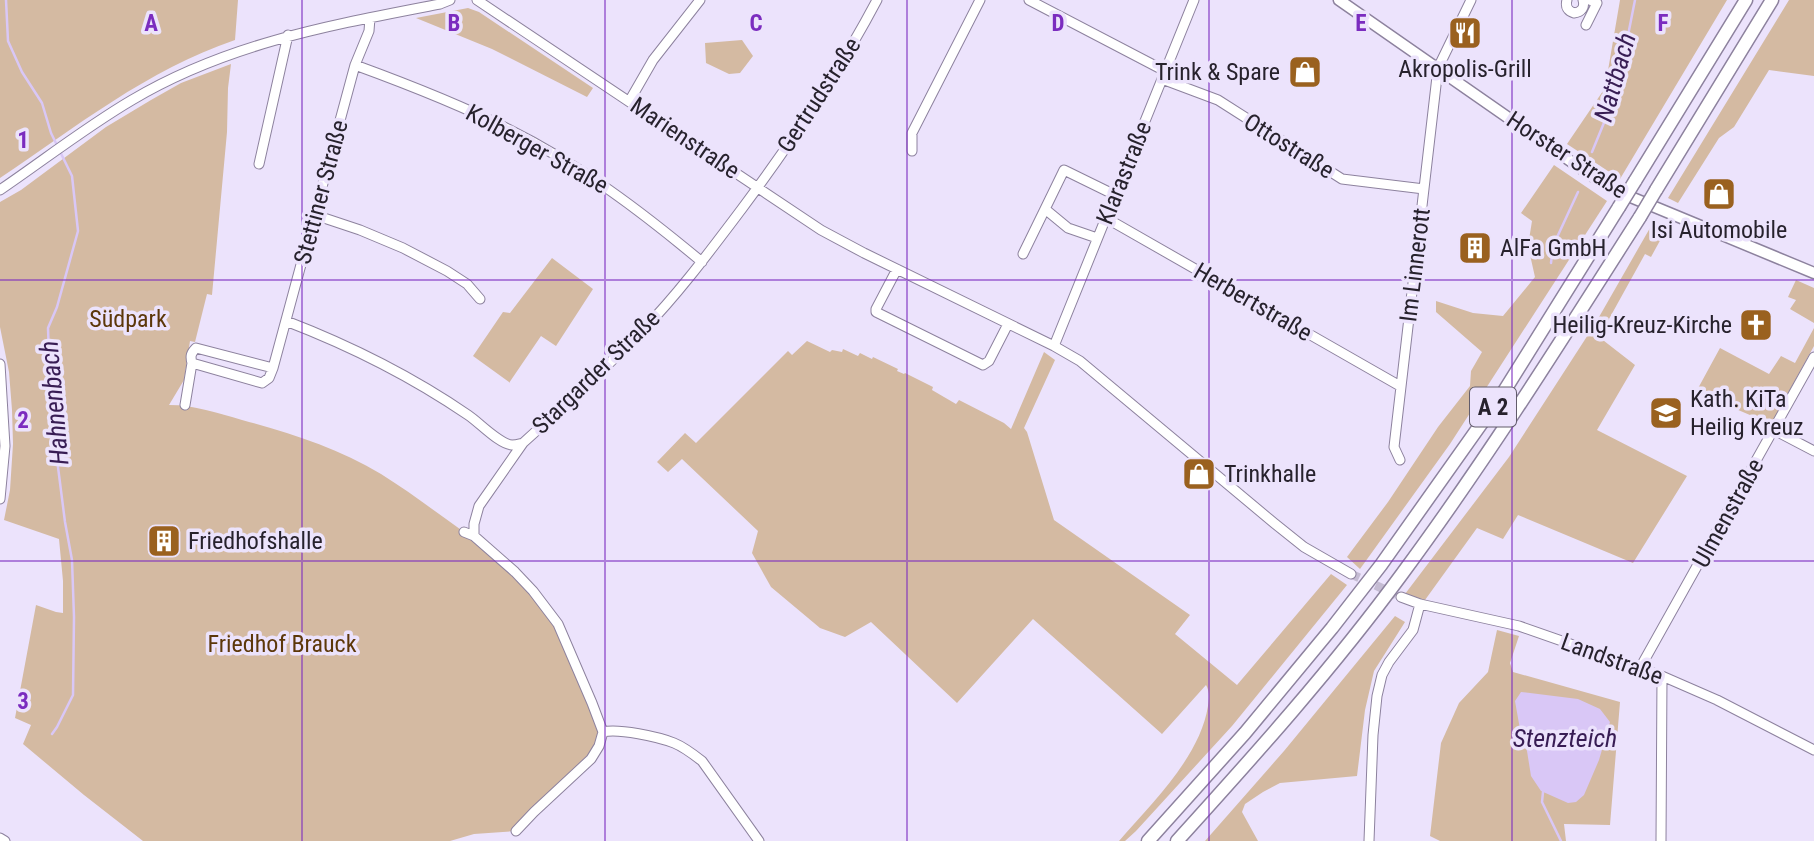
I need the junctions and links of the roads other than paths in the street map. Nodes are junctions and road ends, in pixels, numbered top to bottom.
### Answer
1 (450, 0) edge
2 (477, 0) edge
3 (700, 0) edge
4 (877, 0) edge
5 (980, 0) edge
6 (1029, 0) edge
7 (1194, 0) edge
8 (1339, 0) edge
9 (1471, 0) edge
10 (1567, 0) edge
11 (1583, 0) edge
12 (1590, 0) edge
13 (1746, 0) edge
14 (1772, 0) edge
15 (370, 18) junction
16 (1586, 25) dead end
17 (288, 35) junction
18 (355, 65) junction
19 (1438, 68) junction
20 (1163, 75) junction
21 (630, 100) junction
22 (912, 151) dead end
23 (259, 164) dead end
24 (757, 188) junction
25 (1424, 189) junction
26 (0, 190) edge
27 (1115, 195) junction
28 (1045, 209) junction
29 (315, 215) junction
30 (1106, 218) junction
31 (1097, 238) junction
32 (1023, 254) dead end
33 (702, 262) junction
34 (897, 269) junction
35 (1814, 273) edge
36 (480, 299) dead end
37 (286, 321) junction
38 (1009, 324) junction
39 (1054, 346) junction
40 (1814, 357) edge
41 (0, 363) edge
42 (192, 363) junction
43 (273, 368) junction
44 (1400, 386) junction
45 (185, 405) dead end
46 (1774, 430) junction
47 (523, 443) junction
48 (3, 446) edge
49 (1814, 451) edge
50 (1401, 460) dead end
51 (0, 499) edge
52 (464, 532) dead end
53 (474, 536) junction
54 (1351, 574) tunnel mouth
55 (1401, 597) tunnel mouth
56 (1420, 604) junction
57 (1640, 668) junction
58 (1662, 676) junction
59 (603, 732) junction
60 (1814, 750) edge
61 (516, 831) dead end
62 (0, 838) edge
63 (5, 841) edge
64 (759, 841) edge
65 (1147, 841) edge
66 (1177, 841) edge
67 (1369, 841) edge
68 (1661, 841) edge

1 - 15 street
2 - 21 street, Marienstraße
3 - 21 street
4 - 24 street, Gertrudstraße
5 - 22 street
6 - 20 street, Ottostraße
7 - 20 street, Klarastraße
8 - 19 main road, Horster Straße
9 - 19 street, Im Linnerott
10 - 11 street
12 - 16 street
13 - 65 highway, A 2, bridge
14 - 66 highway, A 2, bridge
15 - 17 street
15 - 18 street, Stettiner Straße
17 - 23 street
17 - 26 street
18 - 29 street, Stettiner Straße
18 - 33 street, Kolberger Straße
19 - 25 street, Im Linnerott
19 - 35 main road, Horster Straße
20 - 25 street, Ottostraße
20 - 27 street, Klarastraße
21 - 24 street, Marienstraße
24 - 33 street, Stargarder Straße
24 - 34 street, Marienstraße
25 - 44 street, Im Linnerott
27 - 28 street
27 - 30 street, Klarastraße
28 - 31 street
28 - 32 street
29 - 36 street
29 - 37 street, Stettiner Straße
30 - 31 street, Klarastraße
30 - 44 street, Herbertstraße
31 - 39 street, Klarastraße
33 - 47 street, Stargarder Straße
34 - 38 street, Marienstraße
34 - 38 street
37 - 43 street, Stettiner Straße
37 - 47 street, Stargarder Straße
38 - 39 street, Marienstraße
39 - 54 street
40 - 46 street, Ulmenstraße
41 - 48 street
42 - 43 street
42 - 43 street
42 - 45 street
44 - 50 street, Im Linnerott
46 - 49 street
46 - 57 street, Ulmenstraße
47 - 53 street
48 - 51 street
52 - 53 street
53 - 59 street
55 - 56 street, Landstraße
56 - 57 street, Landstraße
56 - 67 street
57 - 58 street, Landstraße
58 - 60 street, Landstraße
58 - 68 street
59 - 61 street
59 - 64 street
62 - 63 street

